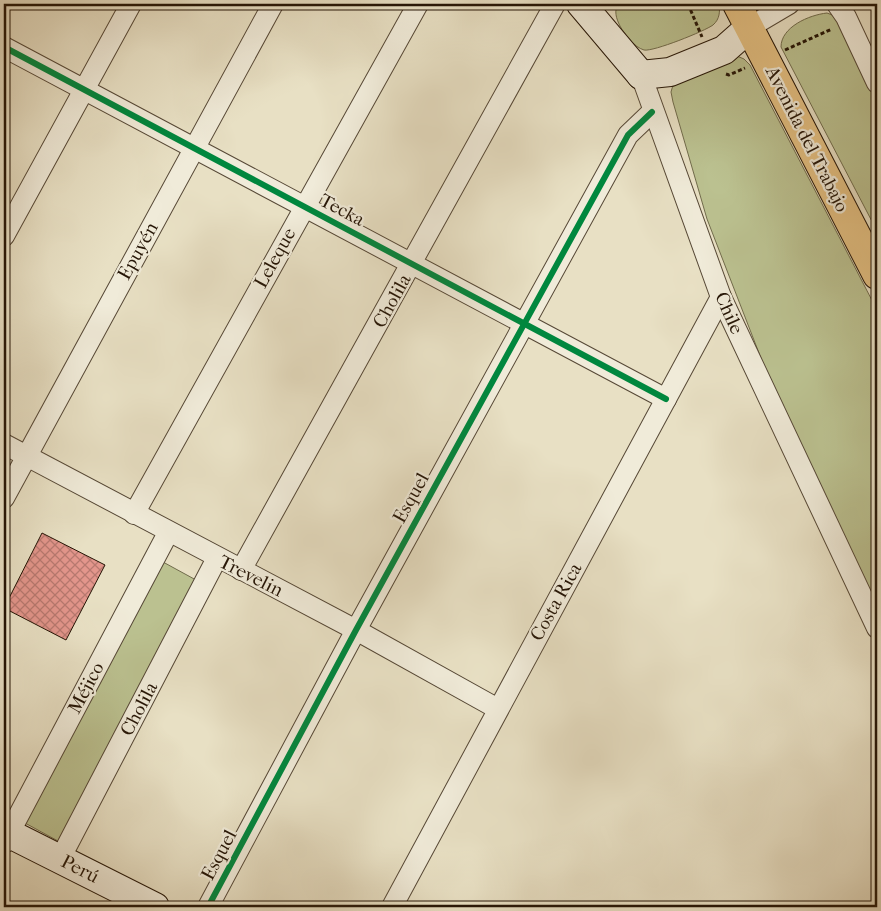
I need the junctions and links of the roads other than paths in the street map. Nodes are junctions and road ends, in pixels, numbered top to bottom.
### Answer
1 (131, 4) edge
2 (273, 4) edge
3 (418, 4) edge
4 (555, 4) edge
5 (737, 4) edge
6 (789, 4) edge
7 (837, 4) edge
8 (590, 7) edge
9 (750, 27) junction
10 (4, 47) edge
11 (641, 75) junction
12 (877, 83) edge
13 (84, 89) junction
14 (652, 112) junction
15 (194, 148) junction
16 (304, 206) junction
17 (4, 236) edge
18 (412, 264) junction
19 (877, 275) edge
20 (721, 297) junction
21 (524, 323) junction
22 (666, 399) junction
23 (4, 444) edge
24 (26, 456) junction
25 (4, 498) edge
26 (134, 514) junction
27 (168, 533) junction
28 (217, 558) junction
29 (241, 570) junction
30 (877, 628) edge
31 (356, 630) junction
32 (498, 709) junction
33 (6, 836) edge
34 (60, 859) junction
35 (156, 907) edge
36 (208, 907) edge
37 (392, 907) edge

1 - 13 street
2 - 15 street, Epuyén
3 - 16 street, Leleque
4 - 18 street, Cholila
5 - 9 main road, Avenida del Trabajo
6 - 9 street
7 - 12 street
8 - 11 street, Chile
9 - 11 street
9 - 19 main road, Avenida del Trabajo
10 - 13 street, Tecka
11 - 14 street, Chile
13 - 15 street, Tecka
13 - 17 street
14 - 20 street, Chile
14 - 21 street, Esquel
15 - 16 street, Tecka
15 - 24 street, Epuyén
16 - 18 street, Tecka
16 - 26 street, Leleque
18 - 21 street, Tecka
18 - 29 street, Cholila
20 - 22 street, Costa Rica
20 - 30 street, Chile
21 - 22 street, Tecka
21 - 31 street, Esquel
22 - 32 street, Costa Rica
23 - 24 street, Trevelin
24 - 25 street, Epuyén
24 - 26 street, Trevelin
26 - 27 street, Trevelin
27 - 28 street, Trevelin
27 - 33 street, Méjico
28 - 29 street, Trevelin
28 - 34 street, Cholila
29 - 31 street, Trevelin
31 - 32 street, Trevelin
31 - 36 street, Esquel
32 - 37 street, Costa Rica
33 - 34 street, Perú
34 - 35 street, Perú

